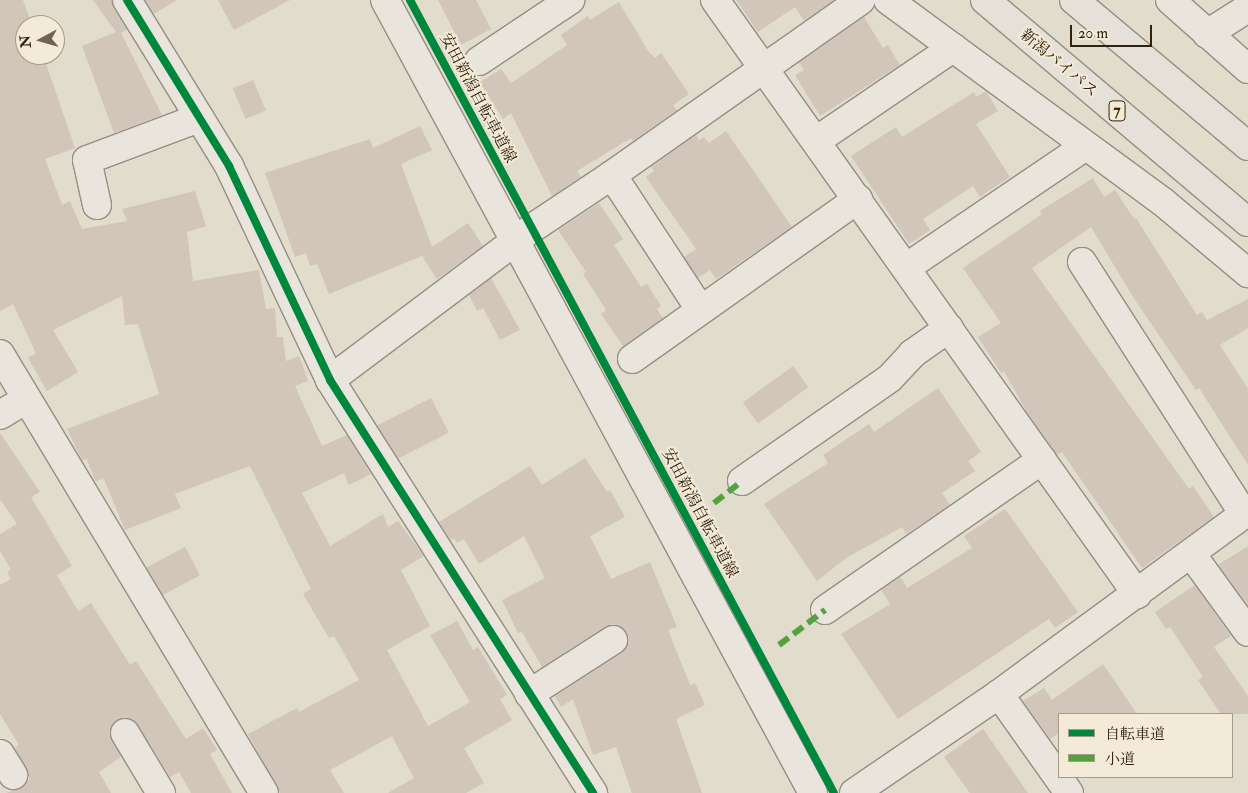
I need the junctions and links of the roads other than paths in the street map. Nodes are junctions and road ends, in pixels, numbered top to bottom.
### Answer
1 (127, 0) edge
2 (384, 0) edge
3 (570, 0) edge
4 (715, 0) edge
5 (860, 0) edge
6 (888, 0) edge
7 (985, 0) edge
8 (1074, 0) edge
9 (1170, 0) edge
10 (1248, 8) edge
11 (1207, 34) junction
12 (953, 48) junction
13 (479, 61) dead end
14 (763, 69) junction
15 (1248, 70) edge
16 (199, 118) junction
17 (816, 141) junction
18 (1086, 146) junction
19 (1248, 146) edge
20 (612, 175) junction
21 (858, 199) junction
22 (97, 205) dead end
23 (1248, 222) edge
24 (515, 241) junction
25 (1082, 262) dead end
26 (907, 267) junction
27 (1248, 273) edge
28 (700, 308) junction
29 (950, 328) junction
30 (0, 354) edge
31 (632, 359) dead end
32 (330, 380) junction
33 (26, 399) junction
34 (0, 415) edge
35 (1042, 460) junction
36 (742, 481) dead end
37 (1246, 512) edge
38 (1192, 555) junction
39 (1136, 594) junction
40 (826, 610) dead end
41 (1248, 632) edge
42 (613, 640) dead end
43 (529, 694) junction
44 (999, 694) junction
45 (125, 733) dead end
46 (1058, 777) edge
47 (1058, 778) edge
48 (161, 793) edge
49 (264, 793) edge
50 (593, 793) edge
51 (813, 793) edge
52 (854, 793) edge
53 (1069, 793) edge

1 - 16 street
2 - 24 street
3 - 13 street
4 - 14 street
5 - 14 street
6 - 12 street
7 - 23 highway, 新潟バイパス / 7
8 - 19 highway
9 - 11 street
10 - 11 street
11 - 15 street
12 - 17 street
12 - 18 street
14 - 17 street
14 - 20 street
16 - 22 street
16 - 32 street
17 - 21 street
18 - 26 street
18 - 27 street
20 - 24 street
20 - 28 street
21 - 26 street
21 - 28 street
24 - 32 street
24 - 51 street
25 - 37 street
26 - 29 street
28 - 31 street
29 - 35 street
29 - 36 street
30 - 33 street
32 - 43 street
33 - 34 street
33 - 49 street
35 - 39 street
35 - 40 street
37 - 38 street
38 - 39 street
38 - 41 street
39 - 44 street
42 - 43 street
43 - 50 street
44 - 46 street
44 - 52 street
45 - 48 street
47 - 53 street

